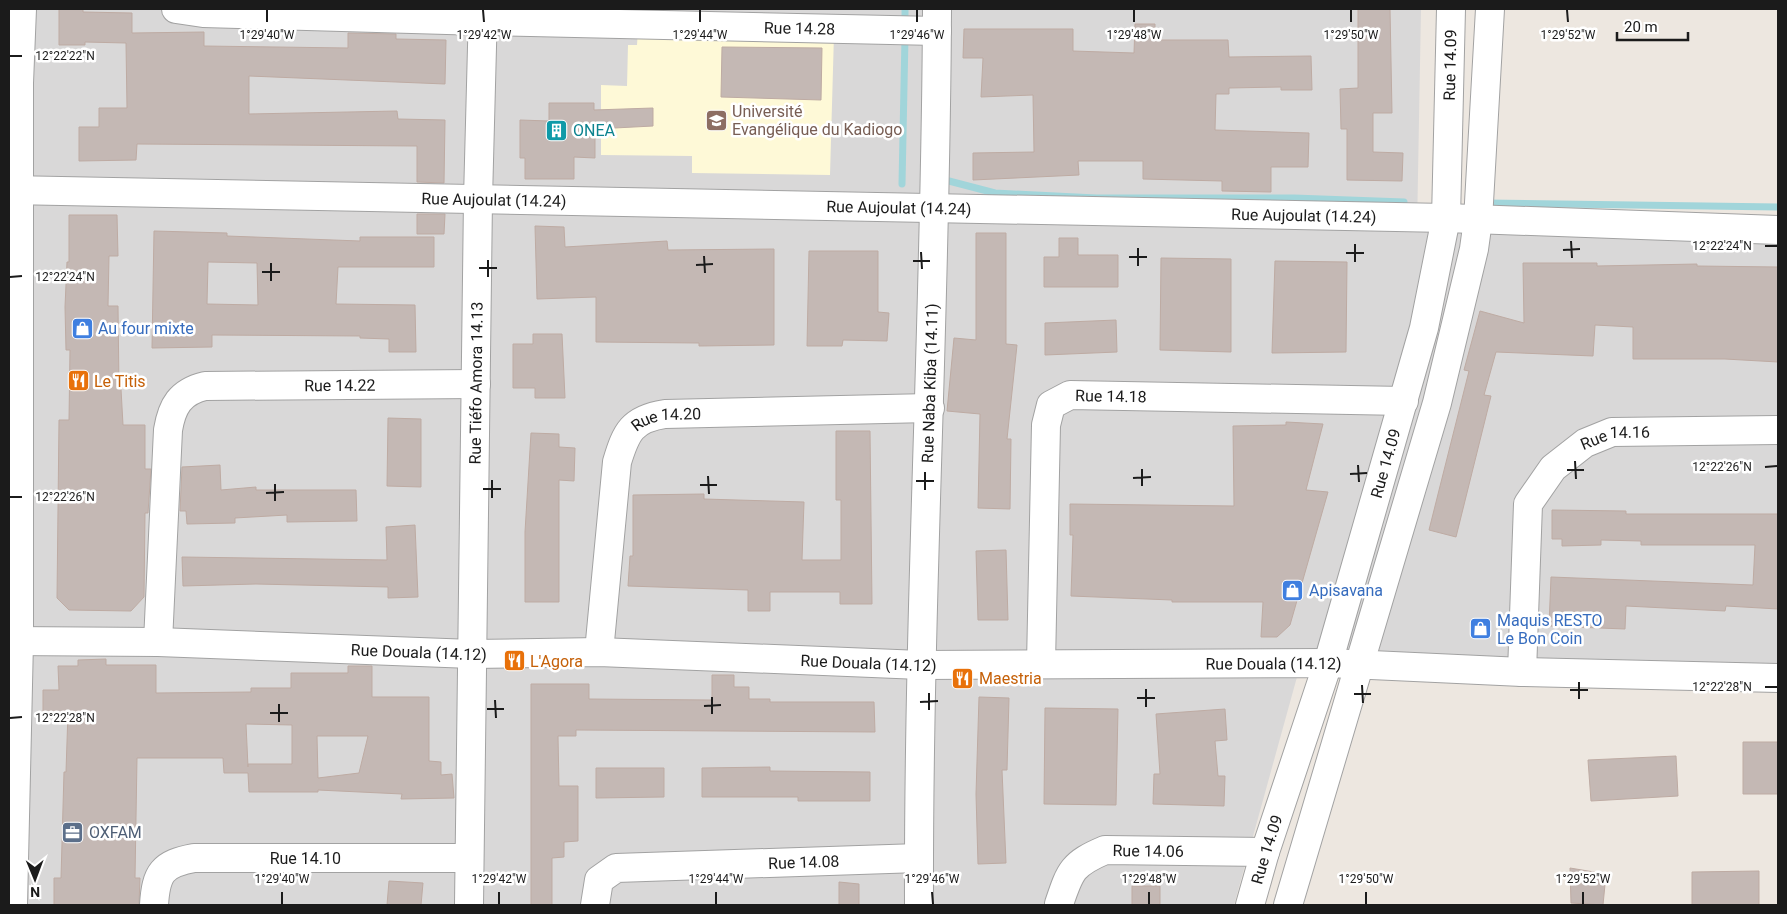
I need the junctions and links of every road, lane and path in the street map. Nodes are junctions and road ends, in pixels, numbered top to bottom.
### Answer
1 (22, 9) edge
2 (176, 9) edge
3 (1451, 9) edge
4 (1490, 9) edge
5 (483, 15) edge
6 (709, 17) edge
7 (937, 20) edge
8 (14, 191) edge
9 (478, 199) junction
10 (935, 210) junction
11 (1446, 218) junction
12 (1478, 220) junction
13 (1778, 230) edge
14 (476, 384) junction
15 (1404, 401) junction
16 (930, 408) junction
17 (14, 411) edge
18 (1778, 430) edge
19 (14, 641) edge
20 (158, 642) junction
21 (599, 652) junction
22 (472, 654) junction
23 (1328, 663) junction
24 (1041, 664) junction
25 (921, 665) junction
26 (1359, 665) junction
27 (1522, 672) junction
28 (1778, 678) edge
29 (1265, 852) junction
30 (469, 858) junction
31 (919, 858) junction
32 (11, 869) edge
33 (154, 895) edge
34 (1059, 904) dead end
35 (13, 905) edge
36 (469, 905) edge
37 (595, 905) edge
38 (919, 905) edge
39 (1250, 905) edge
40 (1288, 905) edge

1 - 8 street
2 - 5 street, Rue 14.28
3 - 11 street, Rue 14.09
4 - 12 street, Rue 14.09
5 - 6 street, Rue 14.28
5 - 9 street, Rue Tiéfo Amora 14.13
6 - 7 street, Rue 14.28
7 - 10 street, Rue Naba Kiba (14.11)
8 - 9 street, Rue Aujoulat (14.24)
8 - 17 street
9 - 10 street, Rue Aujoulat (14.24)
9 - 14 street, Rue Tiéfo Amora 14.13
10 - 11 street, Rue Aujoulat (14.24)
10 - 16 street, Rue Naba Kiba (14.11)
11 - 12 street, Rue Aujoulat (14.24)
11 - 15 street, Rue 14.09
12 - 13 street, Rue Aujoulat (14.24)
12 - 26 street, Rue 14.09
14 - 20 street, Rue 14.22
14 - 22 street, Rue Tiéfo Amora 14.13
15 - 23 street, Rue 14.09
15 - 24 street, Rue 14.18
16 - 21 street, Rue 14.20
16 - 25 street, Rue Naba Kiba (14.11)
17 - 19 street
18 - 27 street, Rue 14.16
19 - 20 street, Rue Douala (14.12)
19 - 32 street
20 - 22 street, Rue Douala (14.12)
21 - 22 street, Rue Douala (14.12)
21 - 25 street, Rue Douala (14.12)
22 - 30 street, Rue Tiéfo Amora 14.13
23 - 24 street, Rue Douala (14.12)
23 - 26 street, Rue Douala (14.12)
23 - 29 street, Rue 14.09
24 - 25 street, Rue Douala (14.12)
25 - 31 street, Rue Naba Kiba (14.11)
26 - 27 street, Rue Douala (14.12)
26 - 40 street, Rue 14.09
27 - 28 street, Rue Douala (14.12)
29 - 34 street, Rue 14.06
29 - 39 street, Rue 14.09
30 - 33 street, Rue 14.10
30 - 36 street, Rue Tiéfo Amora 14.13
31 - 37 street, Rue 14.08
31 - 38 street, Rue Naba Kiba (14.11)
32 - 35 street

